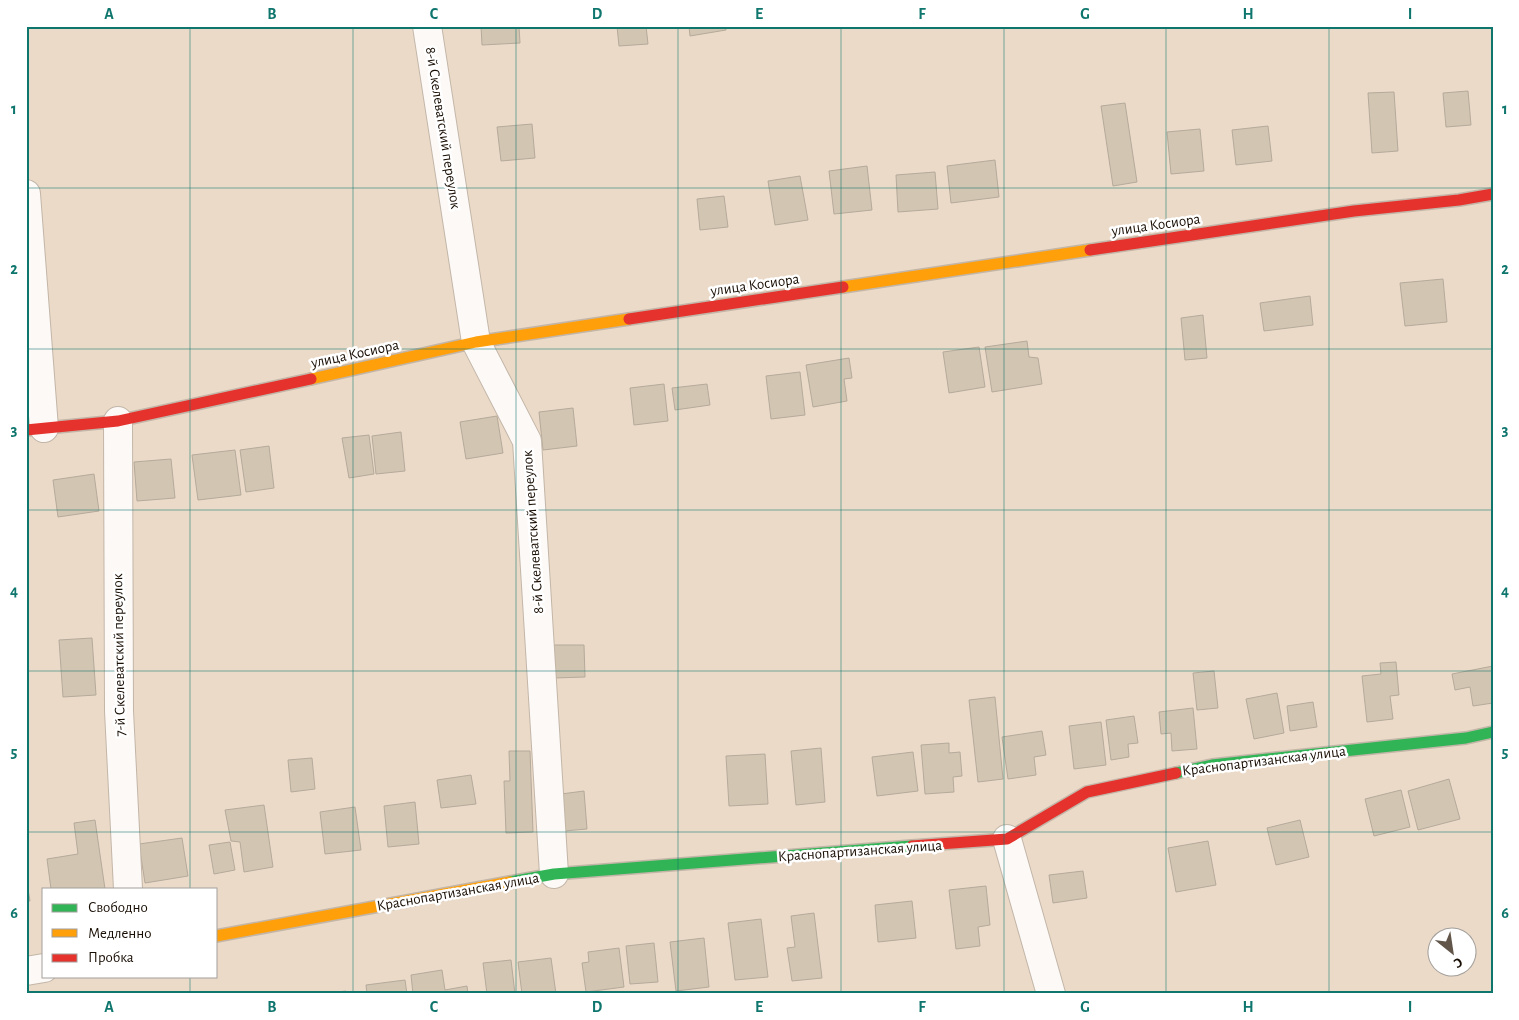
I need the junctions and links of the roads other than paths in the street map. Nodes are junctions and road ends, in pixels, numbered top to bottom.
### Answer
1 (426, 26) edge
2 (26, 194) edge
3 (1493, 194) edge
4 (476, 342) junction
5 (118, 421) junction
6 (35, 429) edge
7 (1493, 732) edge
8 (1007, 839) junction
9 (554, 874) junction
10 (128, 888) edge
11 (218, 936) edge
12 (42, 968) edge
13 (26, 971) edge
14 (1051, 994) edge

1 - 4 street, 8-й Скелеватский переулок
2 - 6 street
3 - 4 street, улица Косиора
4 - 5 street, улица Косиора
4 - 9 street, 8-й Скелеватский переулок
5 - 6 street, улица Косиора
5 - 10 street, 7-й Скелеватский переулок
7 - 8 street, Краснопартизанская улица
8 - 9 street, Краснопартизанская улица
8 - 14 street
9 - 11 street, Краснопартизанская улица
12 - 13 street

